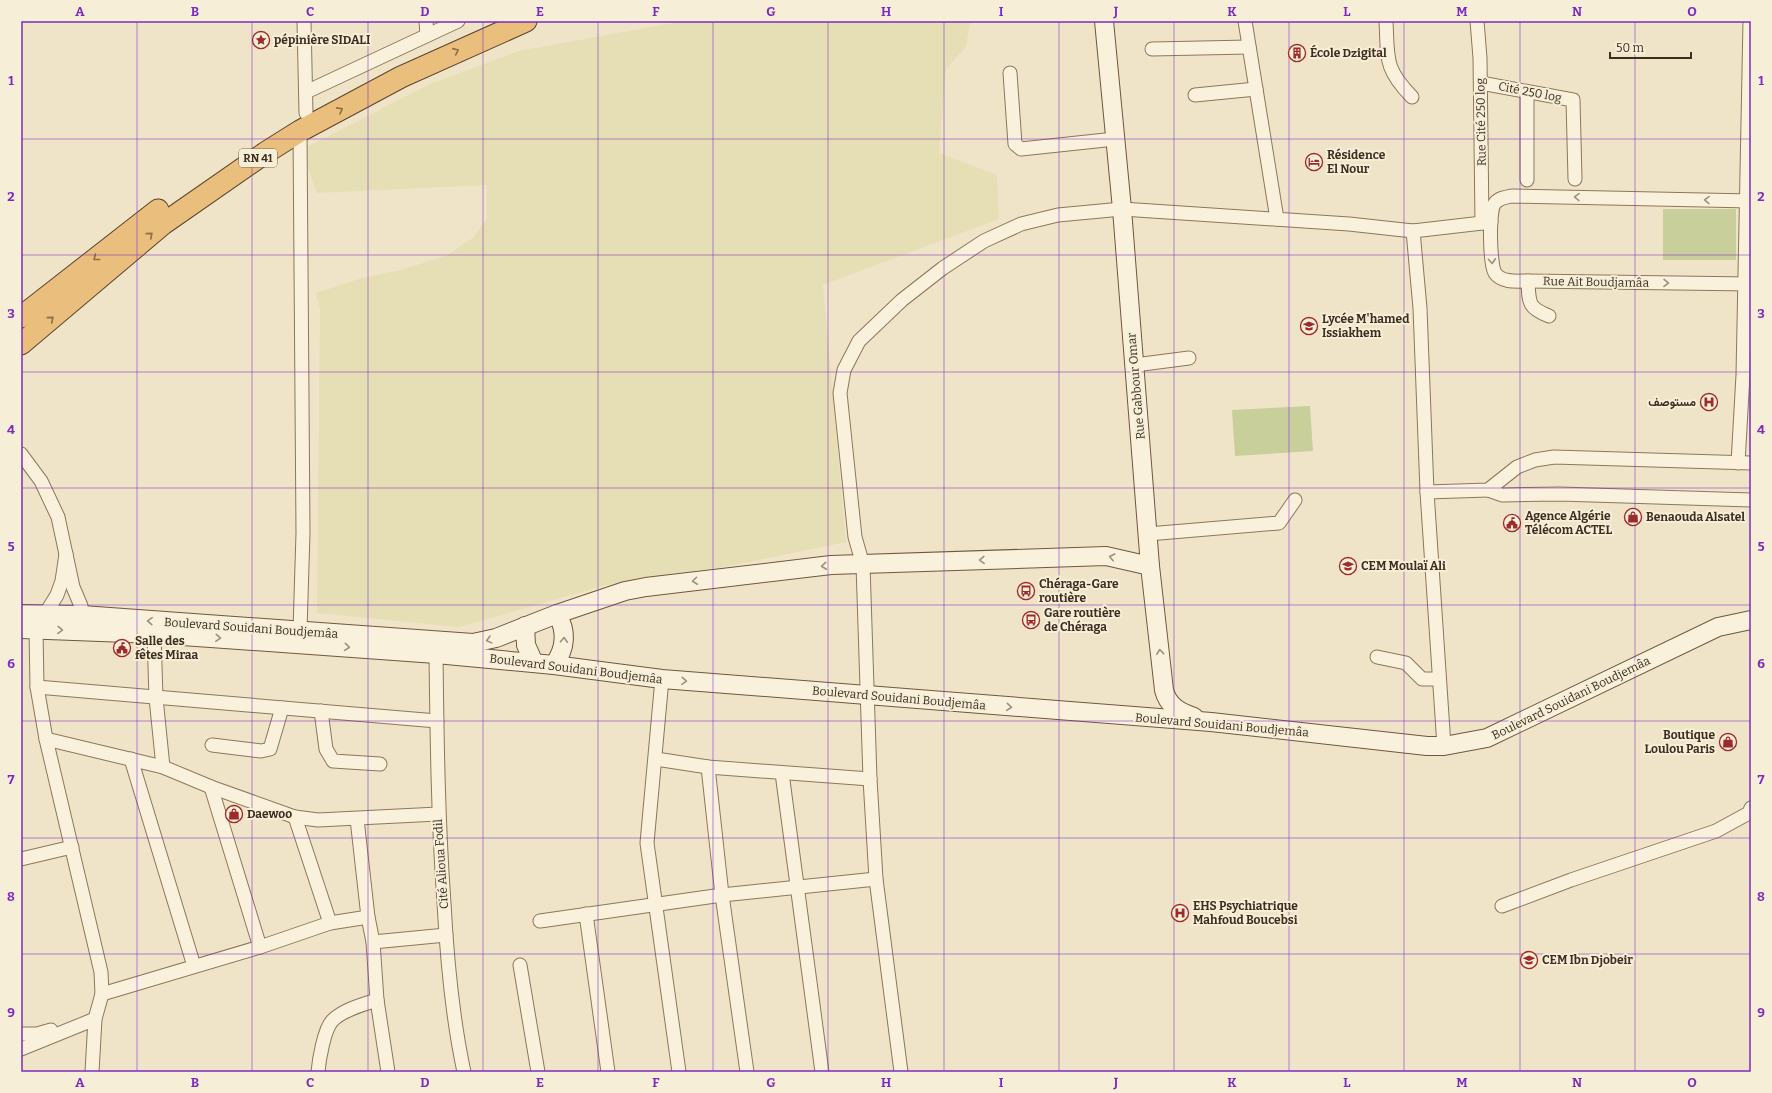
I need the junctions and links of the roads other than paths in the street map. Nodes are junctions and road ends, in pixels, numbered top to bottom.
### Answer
1 (304, 21) edge
2 (426, 21) edge
3 (458, 21) edge
4 (488, 21) edge
5 (526, 21) edge
6 (1104, 21) edge
7 (1245, 21) edge
8 (1386, 21) edge
9 (1477, 21) edge
10 (1750, 21) edge
11 (427, 35) junction
12 (1249, 46) junction
13 (1152, 49) dead end
14 (1010, 73) dead end
15 (1481, 83) junction
16 (1256, 89) junction
17 (306, 92) junction
18 (1527, 92) junction
19 (1195, 95) dead end
20 (1412, 97) dead end
21 (303, 122) junction
22 (1116, 139) junction
23 (1575, 179) dead end
24 (1527, 180) dead end
25 (1748, 201) edge
26 (1122, 209) junction
27 (1277, 220) junction
28 (1487, 222) junction
29 (1413, 231) junction
30 (1528, 281) junction
31 (1748, 284) edge
32 (1549, 316) dead end
33 (21, 317) edge
34 (21, 344) edge
35 (1189, 358) dead end
36 (1135, 365) junction
37 (1747, 375) edge
38 (21, 454) edge
39 (1745, 463) edge
40 (1488, 490) junction
41 (1427, 492) junction
42 (1295, 500) dead end
43 (1751, 500) edge
44 (1148, 534) junction
45 (66, 554) junction
46 (863, 565) junction
47 (1150, 566) junction
48 (21, 614) edge
49 (558, 614) junction
50 (1751, 620) edge
51 (82, 623) junction
52 (35, 624) edge
53 (525, 626) junction
54 (300, 630) junction
55 (154, 634) junction
56 (436, 654) junction
57 (1377, 657) dead end
58 (534, 663) junction
59 (554, 665) junction
60 (1439, 679) junction
61 (662, 680) junction
62 (37, 686) junction
63 (1164, 690) junction
64 (868, 696) junction
65 (156, 698) junction
66 (282, 708) junction
67 (321, 711) junction
68 (1137, 718) junction
69 (437, 721) junction
70 (1211, 722) junction
71 (46, 739) junction
72 (212, 745) dead end
73 (1444, 746) junction
74 (131, 759) junction
75 (656, 759) junction
76 (380, 764) dead end
77 (164, 767) junction
78 (708, 767) junction
79 (782, 773) junction
80 (870, 779) junction
81 (211, 787) junction
82 (1751, 808) edge
83 (438, 814) junction
84 (294, 817) junction
85 (357, 818) junction
86 (72, 847) junction
87 (21, 860) edge
88 (876, 879) junction
89 (796, 886) junction
90 (722, 895) junction
91 (655, 904) junction
92 (1502, 906) dead end
93 (586, 914) junction
94 (368, 917) junction
95 (540, 921) dead end
96 (330, 923) junction
97 (446, 934) junction
98 (373, 942) junction
99 (260, 947) junction
100 (520, 965) dead end
101 (194, 966) junction
102 (102, 994) junction
103 (377, 1000) junction
104 (95, 1019) junction
105 (21, 1034) edge
106 (21, 1049) edge
107 (92, 1072) edge
108 (318, 1072) edge
109 (388, 1072) edge
110 (464, 1072) edge
111 (538, 1072) edge
112 (608, 1072) edge
113 (679, 1072) edge
114 (747, 1072) edge
115 (822, 1072) edge
116 (901, 1072) edge

1 - 17 street
2 - 11 street
3 - 11 street
4 - 21 highway, RN 41
21 -> 5 highway, RN 41
6 - 22 main road, Rue Gabbour Omar
7 - 12 street
8 - 20 street
9 - 15 street, Rue Cité 250 log
10 - 25 street
11 - 17 street
12 - 13 street
12 - 16 street
14 - 22 street
15 - 18 street, Cité 250 log
15 - 28 street, Rue Cité 250 log
16 - 19 street
16 - 27 street
17 - 21 street
18 - 23 street, Cité 250 log
18 - 24 street
21 -> 33 highway, RN 41
34 -> 21 highway, RN 41
21 - 54 street
22 - 26 main road, Rue Gabbour Omar
25 -> 28 street
25 - 31 street
26 - 27 street
26 - 36 main road, Rue Gabbour Omar
26 - 46 street
27 - 29 street
28 - 29 street
28 -> 30 street, Rue Ait Boudjamâa
29 - 41 street
30 -> 31 street, Rue Ait Boudjamâa
30 - 32 street
31 - 37 street
35 - 36 street
36 - 44 main road, Rue Gabbour Omar
37 - 39 street
38 - 45 street
39 - 40 street
40 - 41 street
40 - 43 street
41 - 60 street
42 - 44 street
44 - 47 main road, Rue Gabbour Omar
45 - 51 street
45 - 52 street
47 -> 46 main road
46 -> 49 main road
46 - 64 street
63 -> 47 main road, Rue Gabbour Omar
48 - 52 main road, Boulevard Souidani Boudjemâa
49 - 53 main road
59 -> 49 main road
50 - 73 main road, Boulevard Souidani Boudjemâa
51 - 52 main road, Boulevard Souidani Boudjemâa
54 -> 51 main road, Boulevard Souidani Boudjemâa
51 - 55 main road, Boulevard Souidani Boudjemâa
52 - 62 street
53 -> 54 main road, Boulevard Souidani Boudjemâa
53 - 58 main road
55 -> 56 main road, Boulevard Souidani Boudjemâa
55 - 65 street
56 - 58 main road, Boulevard Souidani Boudjemâa
56 - 69 street, Cité Alioua Fodil
57 - 60 street
58 - 59 main road, Boulevard Souidani Boudjemâa
59 - 61 main road, Boulevard Souidani Boudjemâa
60 - 73 street
61 -> 64 main road, Boulevard Souidani Boudjemâa
61 - 75 street
62 - 65 street
62 - 71 street
63 - 68 main road
63 - 70 main road, Rue Gabbour Omar
64 -> 68 main road, Boulevard Souidani Boudjemâa
64 - 80 street
65 - 66 street
65 - 77 street
66 - 67 street
66 - 72 street
67 - 69 street
67 - 76 street
68 - 70 main road, Boulevard Souidani Boudjemâa
69 - 83 street, Cité Alioua Fodil
70 - 73 main road, Boulevard Souidani Boudjemâa
71 - 74 street
71 - 86 street
74 - 77 street
74 - 101 street
75 - 78 street
75 - 91 street
77 - 81 street
78 - 79 street
78 - 90 street
79 - 80 street
79 - 89 street
80 - 88 street
81 - 84 street
81 - 99 street
82 - 92 street
83 - 85 street
83 - 97 street, Cité Alioua Fodil
84 - 85 street
84 - 96 street
85 - 94 street
86 - 87 street
86 - 102 street
88 - 89 street
88 - 116 street
89 - 90 street
89 - 115 street
90 - 91 street
90 - 114 street
91 - 93 street
91 - 113 street
93 - 95 street
93 - 112 street
94 - 96 street
94 - 98 street
96 - 99 street
97 - 98 street
97 - 110 street, Cité Alioua Fodil
98 - 103 street
99 - 101 street
100 - 111 street
101 - 102 street
102 - 104 street
103 - 108 street
103 - 109 street
104 - 105 street
104 - 106 street
104 - 107 street

